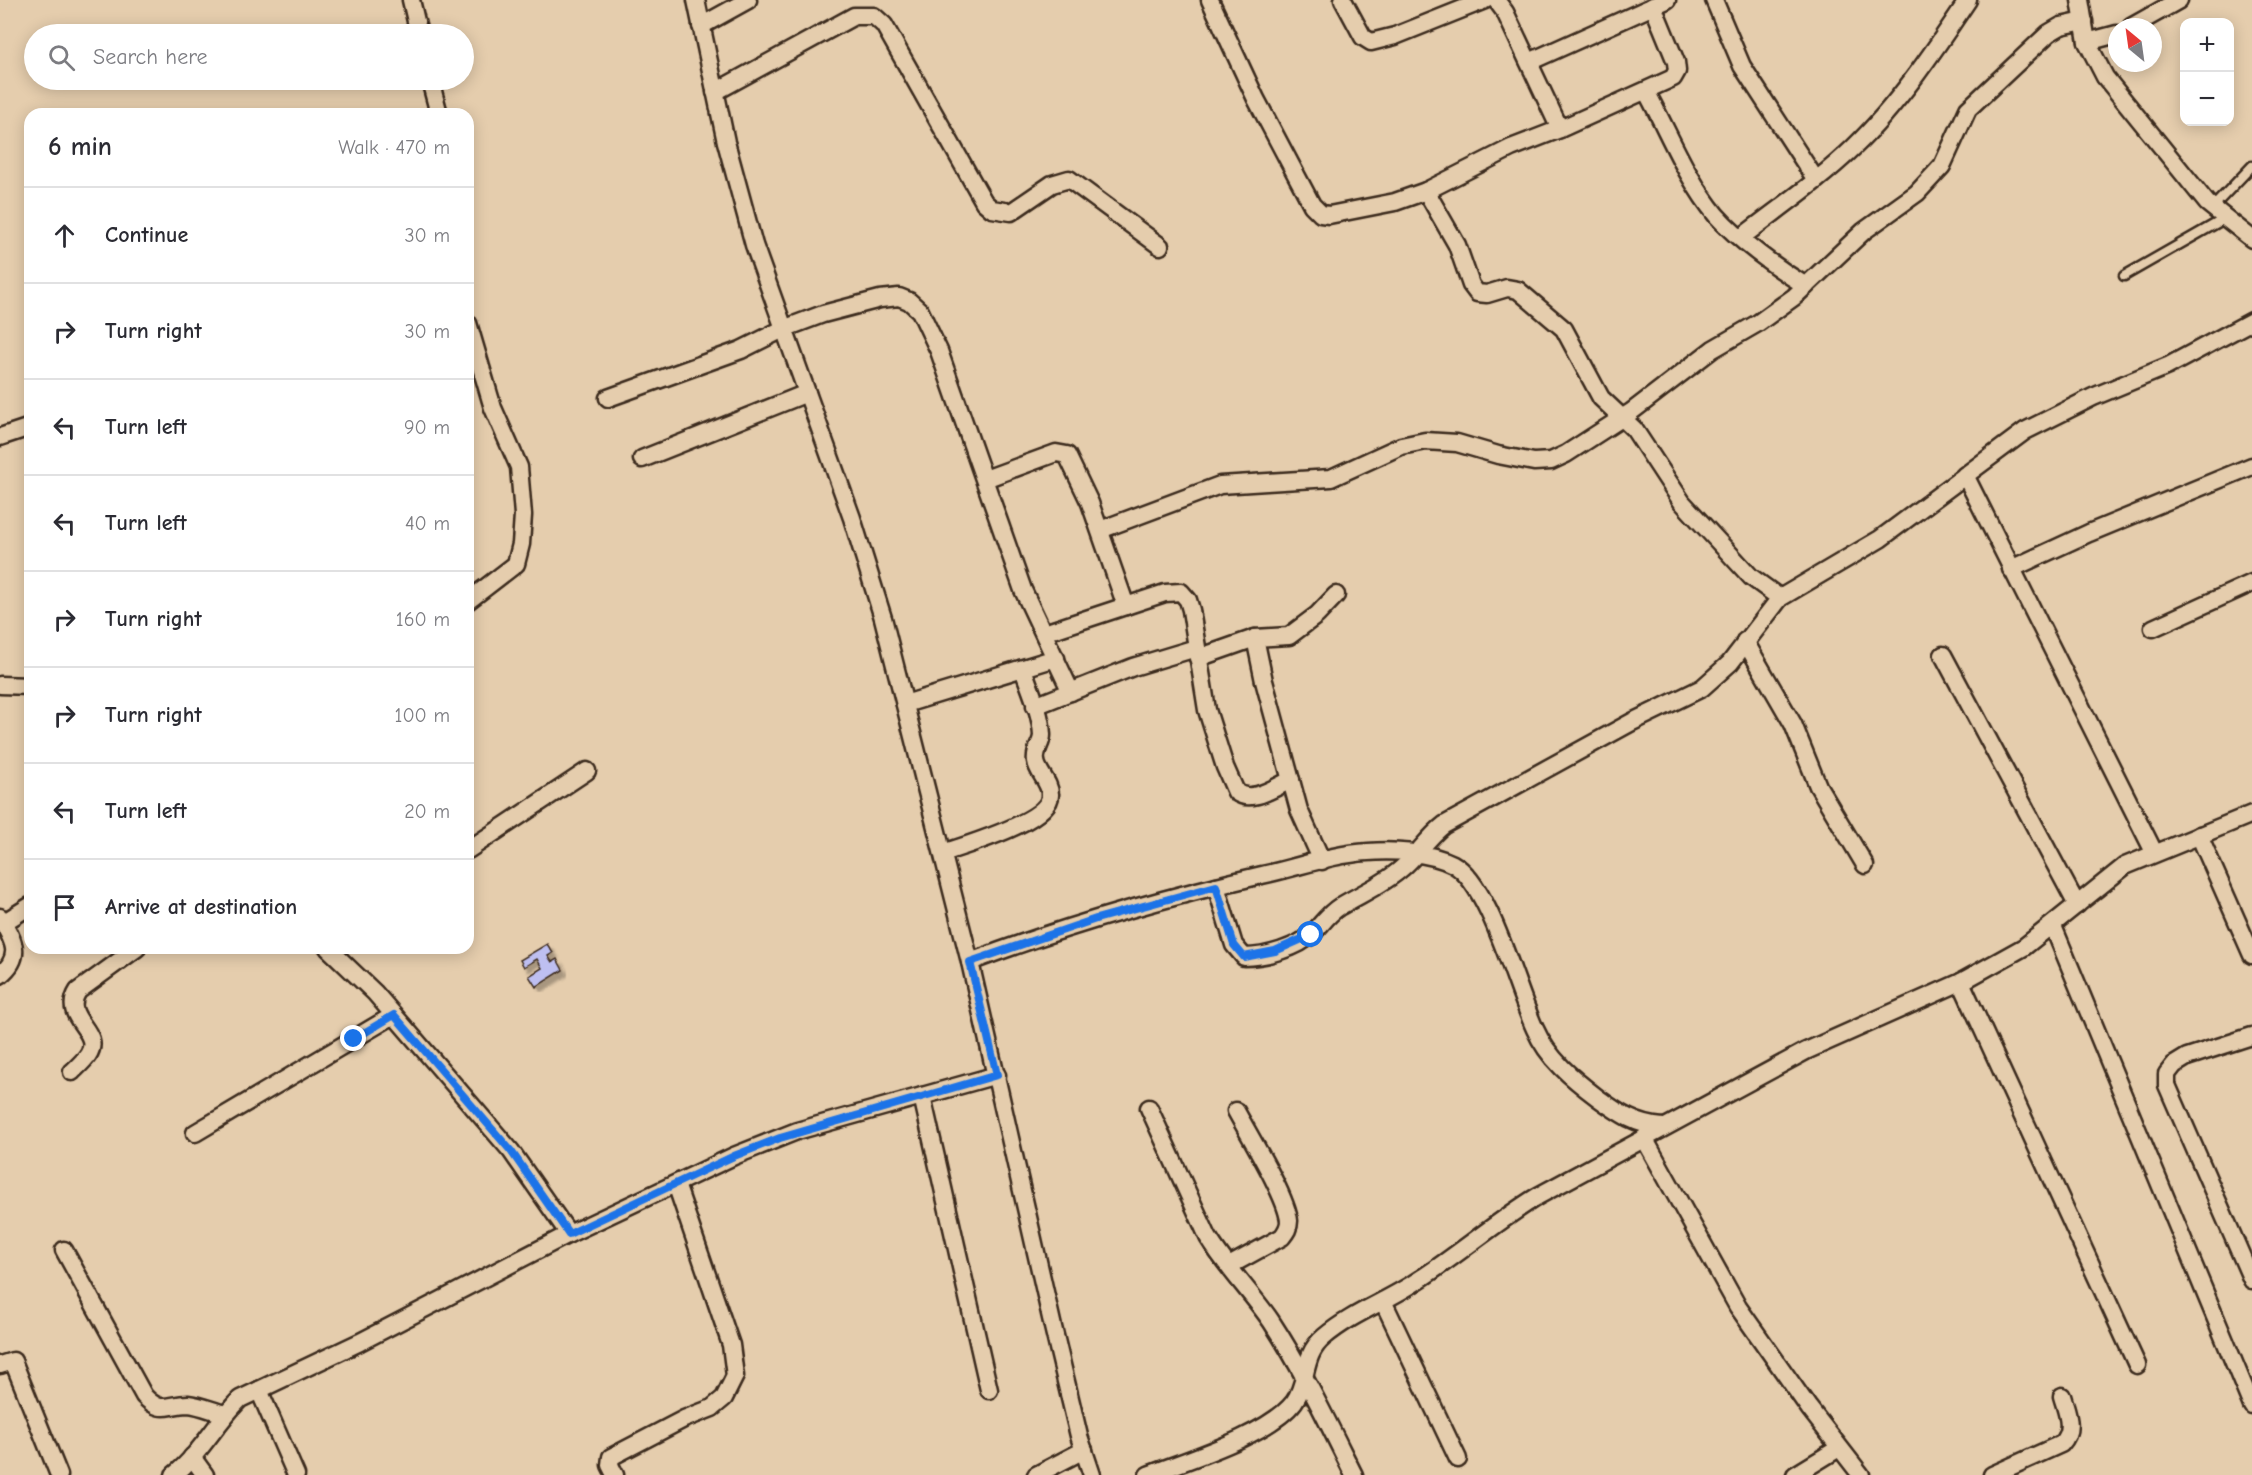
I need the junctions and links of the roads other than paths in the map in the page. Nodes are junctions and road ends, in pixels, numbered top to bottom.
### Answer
1 (411, 0) edge
2 (696, 0) edge
3 (748, 0) edge
4 (1210, 0) edge
5 (1343, 0) edge
6 (1485, 0) edge
7 (1496, 0) edge
8 (1714, 0) edge
9 (1968, 0) edge
10 (2080, 0) edge
11 (2179, 0) edge
12 (1660, 3) edge
13 (2147, 18) edge
14 (2084, 21) junction
15 (417, 24) edge
16 (701, 26) junction
17 (2108, 36) edge
18 (2087, 42) junction
19 (1529, 62) junction
20 (433, 90) edge
21 (1646, 91) junction
22 (715, 92) junction
23 (437, 108) edge
24 (1560, 129) junction
25 (2252, 166) edge
26 (1816, 180) junction
27 (1426, 191) junction
28 (2218, 213) junction
29 (1742, 237) junction
30 (2252, 239) edge
31 (1160, 246) dead end
32 (2124, 276) dead end
33 (1806, 286) junction
34 (2252, 321) edge
35 (783, 328) junction
36 (474, 343) edge
37 (807, 393) junction
38 (608, 398) dead end
39 (1623, 417) junction
40 (24, 429) edge
41 (0, 437) edge
42 (642, 459) dead end
43 (2252, 466) edge
44 (1965, 475) junction
45 (985, 479) junction
46 (1100, 531) junction
47 (2011, 569) junction
48 (2252, 583) edge
49 (1336, 595) dead end
50 (474, 596) edge
51 (1780, 598) junction
52 (1126, 606) junction
53 (2153, 628) dead end
54 (1044, 633) junction
55 (1256, 638) junction
56 (1745, 641) junction
57 (1197, 653) junction
58 (1943, 655) dead end
59 (1056, 658) junction
60 (1023, 669) junction
61 (0, 685) edge
62 (24, 686) edge
63 (1071, 692) junction
64 (905, 704) junction
65 (1035, 706) junction
66 (587, 771) dead end
67 (1291, 780) junction
68 (2252, 814) edge
69 (2199, 835) junction
70 (474, 846) edge
71 (2154, 852) junction
72 (943, 853) junction
73 (1416, 854) junction
74 (1323, 861) junction
75 (1865, 865) dead end
76 (1216, 886) junction
77 (2077, 905) junction
78 (24, 909) edge
79 (2, 920) edge
80 (2053, 926) junction
81 (129, 954) edge
82 (334, 954) edge
83 (2252, 955) edge
84 (970, 962) junction
85 (0, 975) edge
86 (1961, 982) junction
87 (394, 1015) junction
88 (2252, 1036) edge
89 (72, 1072) dead end
90 (997, 1075) junction
91 (921, 1096) junction
92 (1149, 1108) dead end
93 (1236, 1111) dead end
94 (1663, 1127) junction
95 (195, 1133) dead end
96 (1644, 1138) junction
97 (676, 1184) junction
98 (569, 1234) junction
99 (64, 1250) dead end
100 (1229, 1266) junction
101 (2252, 1280) edge
102 (1383, 1301) junction
103 (0, 1365) edge
104 (2137, 1365) dead end
105 (1303, 1373) junction
106 (260, 1390) junction
107 (988, 1390) dead end
108 (2062, 1396) dead end
109 (2252, 1406) edge
110 (225, 1414) junction
111 (1839, 1448) junction
112 (1084, 1450) junction
113 (192, 1457) junction
114 (1458, 1459) dead end
115 (59, 1475) edge
116 (174, 1475) edge
117 (205, 1475) edge
118 (296, 1475) edge
119 (615, 1475) edge
120 (1036, 1475) edge
121 (1092, 1475) edge
122 (1148, 1475) edge
123 (1354, 1475) edge
124 (1795, 1475) edge
125 (1861, 1475) edge
126 (1992, 1475) edge

1 - 15 street
2 - 16 street
3 - 16 street
4 - 27 street
5 - 6 street
7 - 19 street
8 - 26 street
9 - 26 street
10 - 14 street
11 - 13 street
12 - 19 street
12 - 21 street
14 - 18 street
14 - 33 street
16 - 22 street
17 - 18 street
18 - 28 street
19 - 24 street
20 - 23 street
21 - 24 street
21 - 29 street
22 - 31 street
22 - 35 street
24 - 27 street
25 - 28 lane
26 - 29 street
27 - 39 street
28 - 30 street
28 - 32 lane
29 - 33 street
33 - 39 street
34 - 44 street
35 - 37 street
35 - 38 street
35 - 45 street
36 - 50 street
37 - 42 street
37 - 64 street
39 - 46 street
39 - 51 street
40 - 41 street
43 - 47 street
44 - 47 street
44 - 51 street
45 - 46 street
45 - 54 street
46 - 52 street
47 - 71 street
48 - 53 street
49 - 55 street
51 - 56 street
52 - 54 street
52 - 57 street
54 - 59 street
55 - 57 street
55 - 67 street
56 - 73 street
56 - 75 street
57 - 63 street
57 - 67 street
58 - 77 street
59 - 60 street
59 - 63 street
60 - 64 street
60 - 65 street
61 - 62 street
63 - 65 street
64 - 72 street
65 - 72 street
66 - 70 street
67 - 74 street
68 - 69 street
69 - 71 street
69 - 83 street
71 - 77 street
72 - 84 street
73 - 74 street
73 - 76 street
73 - 94 street
74 - 76 street
76 - 84 street
77 - 80 street
78 - 79 street
79 - 85 street
80 - 86 street
80 - 109 street
81 - 89 street
82 - 87 street
84 - 90 street
86 - 94 street
86 - 104 street
87 - 95 street
87 - 98 street
88 - 101 street
90 - 91 street
90 - 112 street
91 - 97 street
91 - 107 street
92 - 100 street
93 - 100 street
94 - 96 street
96 - 102 street
96 - 111 street
97 - 98 street
97 - 119 street
98 - 106 street
99 - 110 street
100 - 105 street
102 - 105 street
102 - 114 street
103 - 115 street
105 - 122 street
105 - 123 street
106 - 110 street
106 - 118 street
108 - 126 street
110 - 113 street
111 - 124 street
111 - 125 street
112 - 120 street
112 - 121 street
113 - 116 street
113 - 117 street

